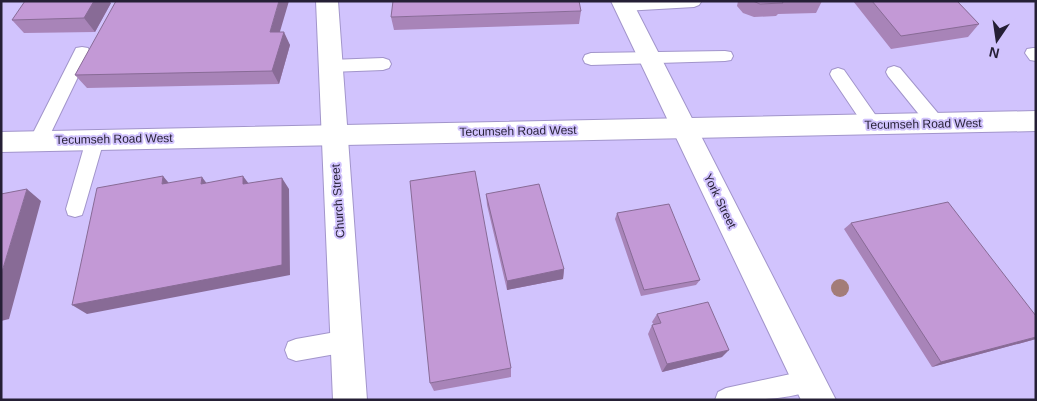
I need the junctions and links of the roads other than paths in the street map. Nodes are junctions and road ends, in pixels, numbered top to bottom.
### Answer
1 (327, 1) edge
2 (694, 2) edge
3 (622, 4) edge
4 (82, 52) dead end
5 (725, 56) dead end
6 (592, 58) dead end
7 (649, 58) junction
8 (383, 64) dead end
9 (330, 66) junction
10 (894, 72) dead end
11 (838, 74) dead end
12 (1036, 121) edge
13 (873, 124) junction
14 (936, 124) junction
15 (684, 129) junction
16 (334, 134) junction
17 (95, 140) junction
18 (38, 141) junction
19 (1, 142) edge
20 (75, 209) dead end
21 (347, 341) junction
22 (296, 350) dead end
23 (814, 390) edge
24 (350, 400) edge
25 (726, 400) edge

1 - 9 main road, Church Street
2 - 3 lane
3 - 7 main road, York Street
4 - 18 lane
5 - 7 lane
6 - 7 lane
7 - 15 main road, York Street
8 - 9 lane
9 - 16 main road, Church Street
10 - 14 lane
11 - 13 lane
12 - 14 main road, Tecumseh Road West
13 - 14 main road, Tecumseh Road West
13 - 15 main road, Tecumseh Road West
15 - 16 main road, Tecumseh Road West
15 - 23 main road, York Street
16 - 17 main road, Tecumseh Road West
16 - 21 main road, Church Street
17 - 18 main road, Tecumseh Road West
17 - 20 lane
18 - 19 main road, Tecumseh Road West
21 - 22 lane
21 - 24 main road, Church Street
23 - 25 lane

